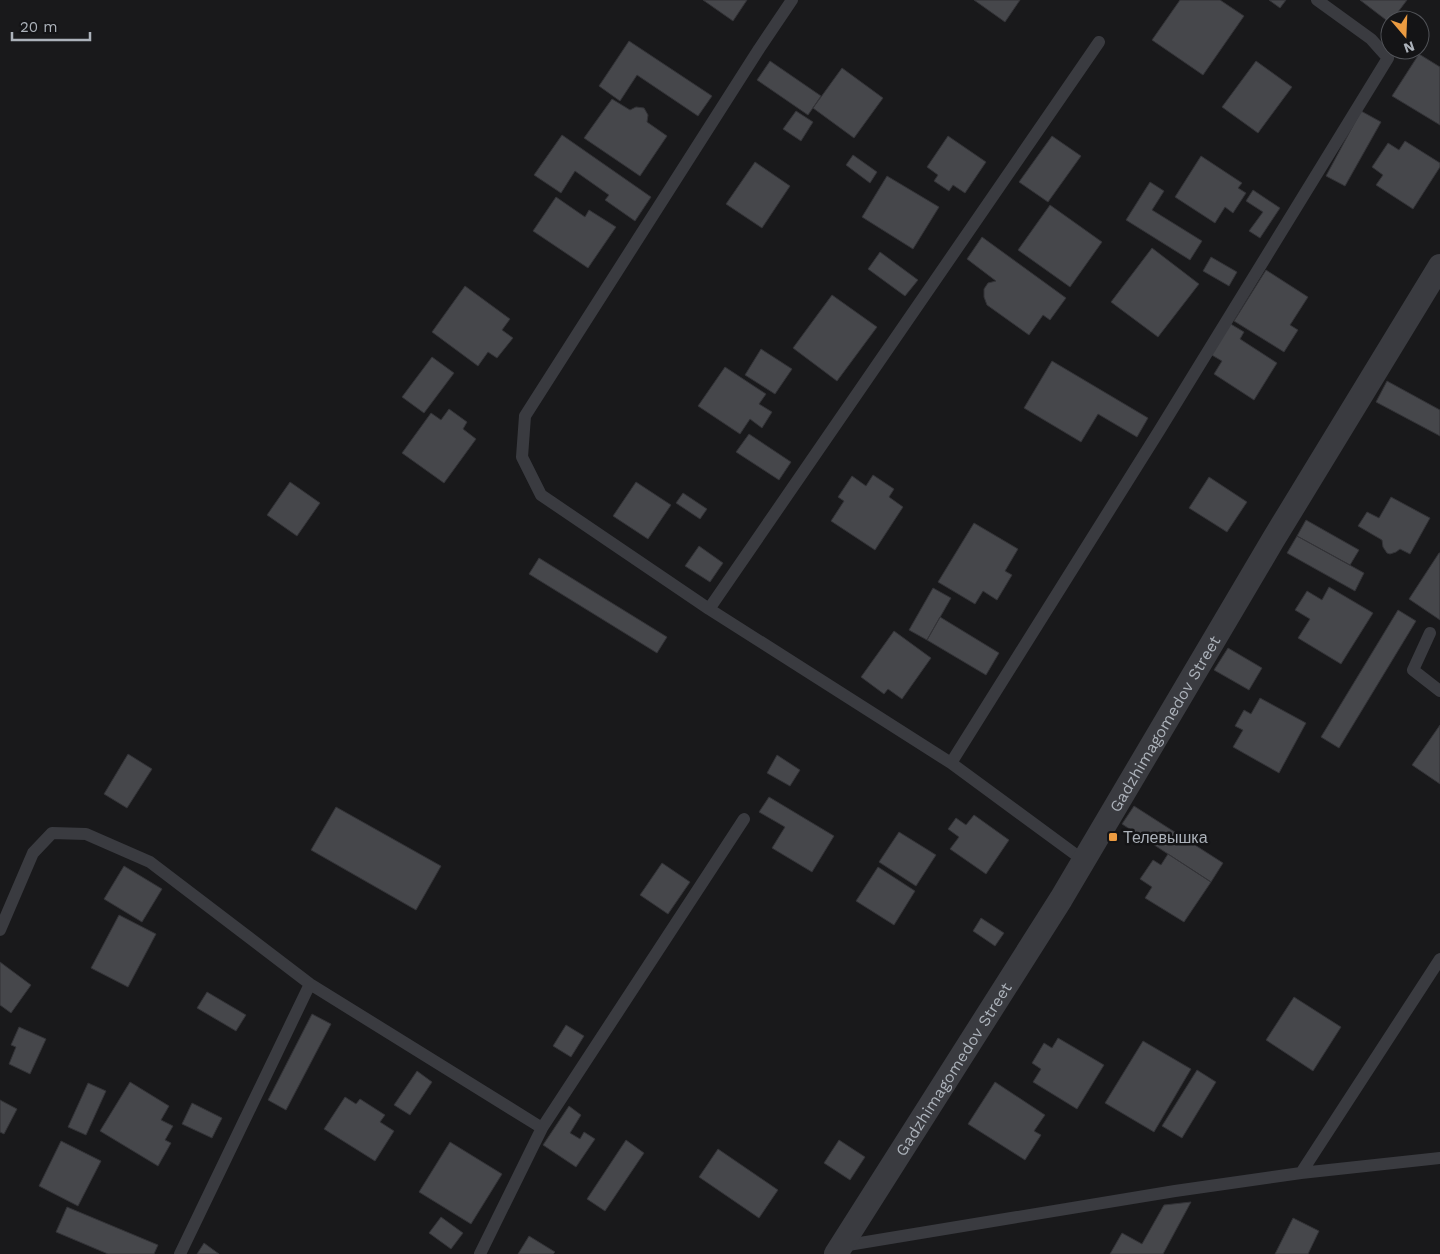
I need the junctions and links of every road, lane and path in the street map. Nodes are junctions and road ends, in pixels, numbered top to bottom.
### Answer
1 (792, 0) edge
2 (1317, 0) edge
3 (1098, 42) dead end
4 (1440, 266) edge
5 (709, 609) junction
6 (1430, 633) dead end
7 (1440, 691) edge
8 (952, 764) junction
9 (744, 819) dead end
10 (1083, 860) junction
11 (0, 930) edge
12 (1440, 959) edge
13 (310, 984) junction
14 (542, 1128) junction
15 (1440, 1158) edge
16 (1301, 1174) junction
17 (839, 1250) edge
18 (180, 1254) edge
19 (480, 1254) edge

1 - 5 lane
2 - 8 lane
3 - 5 lane
4 - 10 street, Gadzhimagomedov Street
5 - 8 lane
6 - 7 lane
8 - 10 lane
9 - 14 lane
10 - 17 street, Gadzhimagomedov Street
11 - 13 lane
12 - 16 lane
13 - 14 lane
13 - 18 lane
14 - 19 lane
15 - 16 lane
16 - 17 lane

